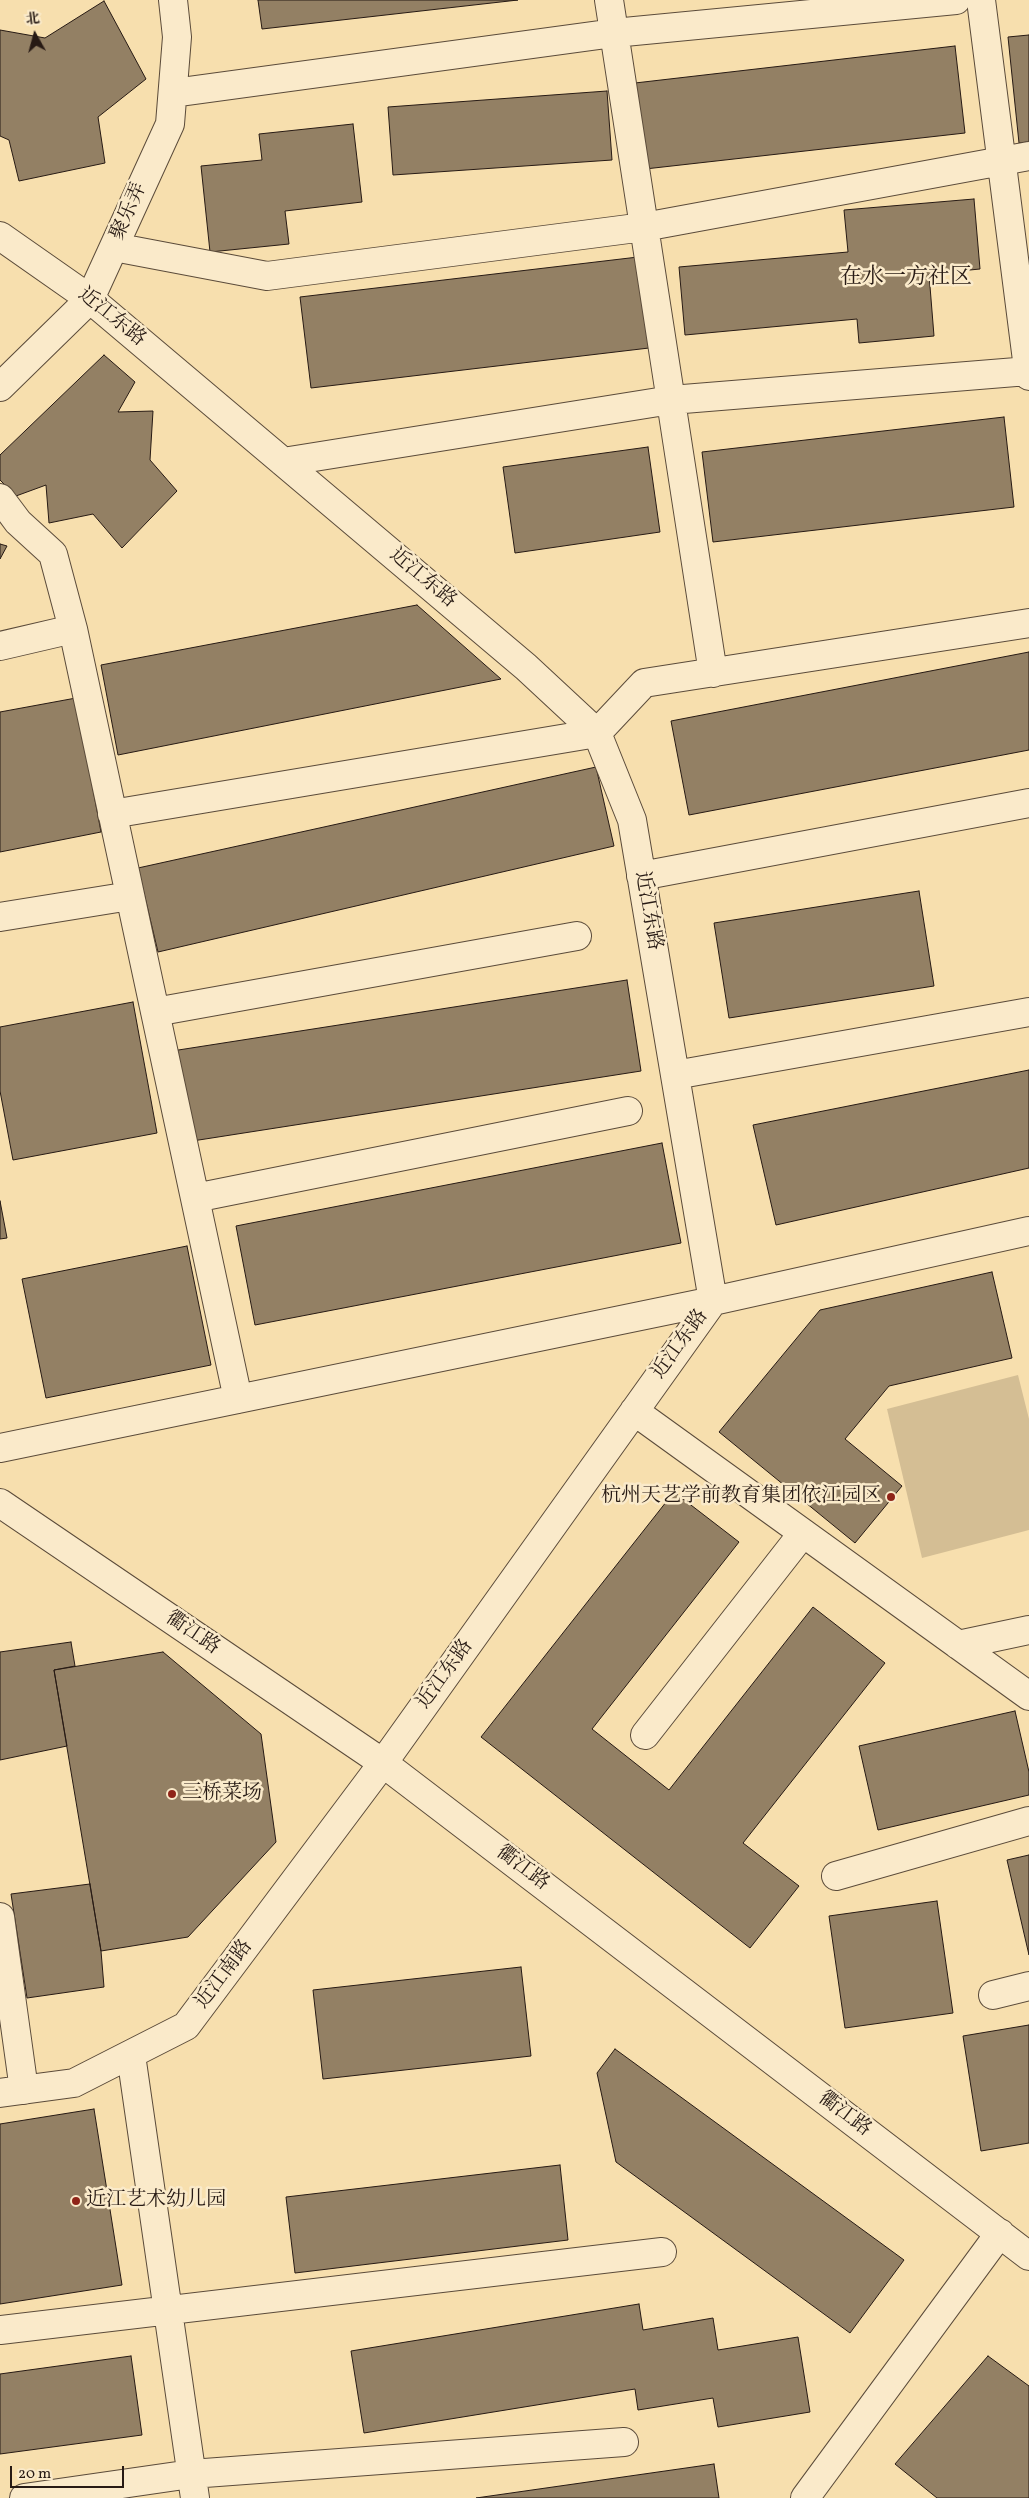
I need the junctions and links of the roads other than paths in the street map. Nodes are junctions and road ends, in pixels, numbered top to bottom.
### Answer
1 (173, 0) edge
2 (609, 0) edge
3 (956, 0) edge
4 (981, 0) edge
5 (614, 33) junction
6 (172, 93) junction
7 (1029, 156) edge
8 (1001, 160) junction
9 (644, 227) junction
10 (0, 236) edge
11 (114, 247) junction
12 (90, 299) junction
13 (1029, 373) edge
14 (0, 387) edge
15 (671, 400) junction
16 (283, 462) junction
17 (0, 498) edge
18 (1029, 623) edge
19 (72, 628) junction
20 (0, 646) edge
21 (714, 673) junction
22 (597, 734) junction
23 (1029, 803) edge
24 (112, 814) junction
25 (642, 876) junction
26 (130, 896) junction
27 (0, 917) edge
28 (577, 936) dead end
29 (155, 1012) junction
30 (1029, 1012) edge
31 (675, 1075) junction
32 (628, 1112) dead end
33 (195, 1198) junction
34 (1029, 1231) edge
35 (714, 1301) junction
36 (238, 1399) junction
37 (634, 1411) junction
38 (0, 1448) edge
39 (3, 1514) edge
40 (803, 1533) junction
41 (1029, 1630) edge
42 (958, 1645) junction
43 (1029, 1696) edge
44 (645, 1735) dead end
45 (383, 1763) junction
46 (1029, 1821) edge
47 (836, 1876) dead end
48 (0, 1917) edge
49 (1029, 1986) edge
50 (993, 1995) dead end
51 (131, 2055) junction
52 (12, 2092) edge
53 (1000, 2233) junction
54 (662, 2252) dead end
55 (1029, 2256) edge
56 (168, 2310) junction
57 (0, 2330) edge
58 (624, 2442) dead end
59 (193, 2486) edge
60 (24, 2498) edge
61 (805, 2498) edge

1 - 6 street, 聚乐弄
2 - 5 street
3 - 5 street
4 - 8 street
5 - 6 street
5 - 9 street
6 - 11 street, 聚乐弄
7 - 8 street
8 - 9 street
8 - 13 street
9 - 11 street
9 - 15 street
10 - 12 street, 近江东路
11 - 12 street, 聚乐弄
12 - 14 street, 聚乐弄
12 - 16 street, 近江东路
13 - 15 street
15 - 16 street
15 - 21 street
16 - 22 street, 近江东路
17 - 19 street
18 - 21 street
19 - 20 street
19 - 24 street
21 - 22 street
22 - 24 street
22 - 25 street, 近江东路
23 - 25 street
24 - 26 street
25 - 31 street, 近江东路
26 - 27 street
26 - 29 street
28 - 29 street
29 - 33 street
30 - 31 street
31 - 35 street, 近江东路
32 - 33 street
33 - 36 street
34 - 35 street
35 - 36 street
35 - 37 street, 近江东路
36 - 38 street
37 - 40 street
37 - 45 street, 近江东路
39 - 45 street, 衢江路
40 - 42 street
40 - 44 street
41 - 42 street
42 - 43 street
45 - 51 street, 近江南路
45 - 53 street, 衢江路
46 - 47 street
48 - 52 street
49 - 50 street
51 - 52 street, 近江南路
51 - 56 street
53 - 55 street, 衢江路
53 - 61 street
54 - 56 street
56 - 57 street
56 - 59 street
58 - 59 street
59 - 60 street

